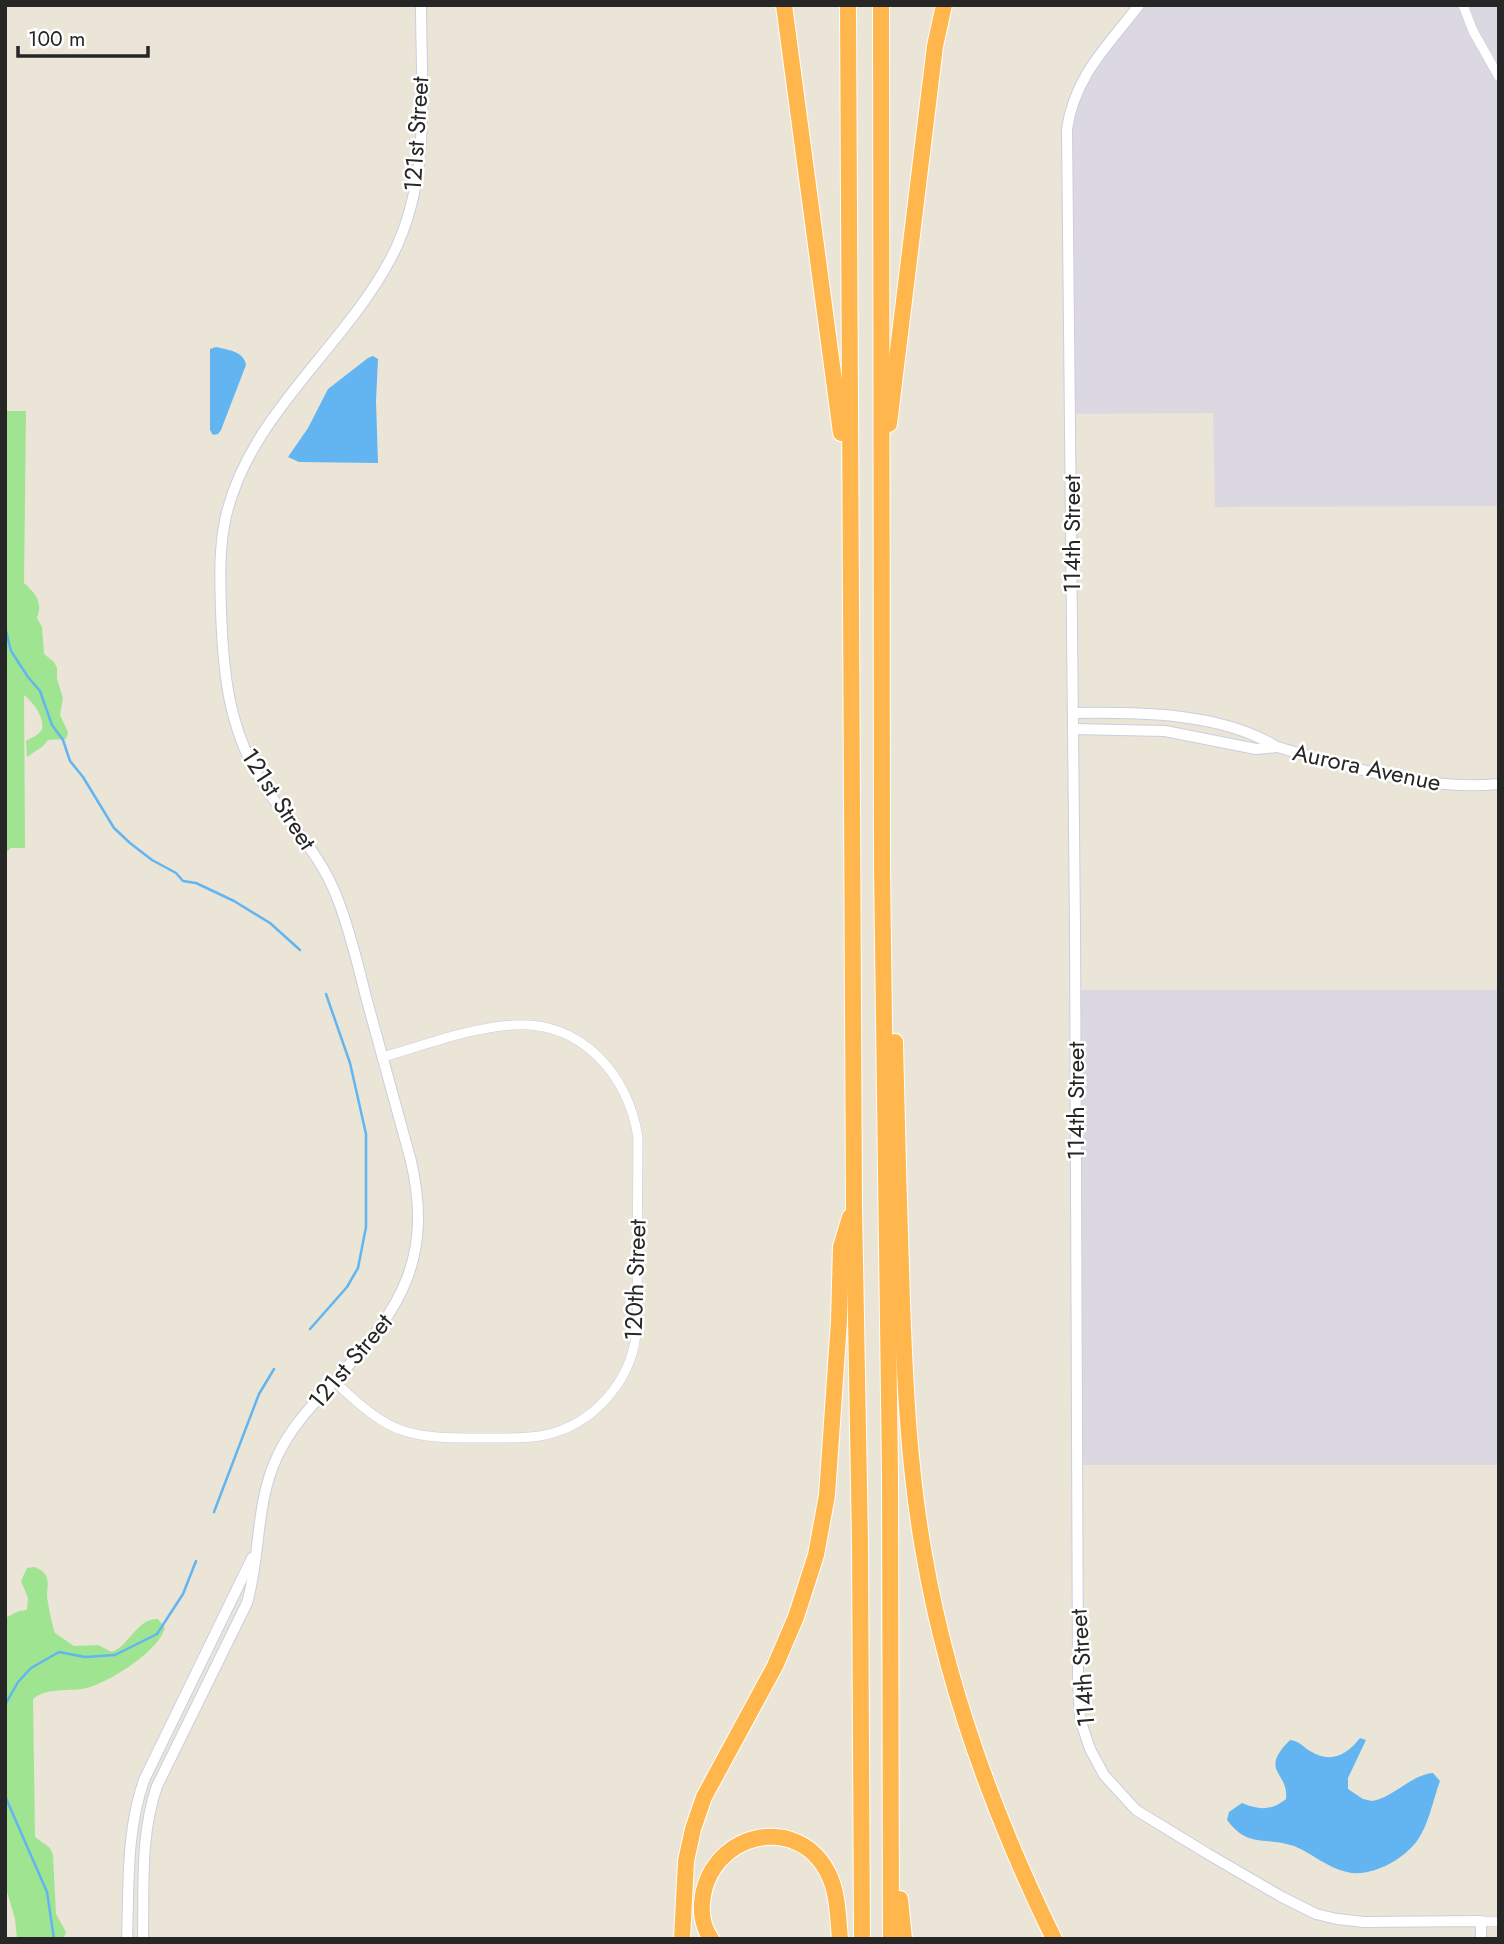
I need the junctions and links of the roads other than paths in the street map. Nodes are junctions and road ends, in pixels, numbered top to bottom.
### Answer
1 (421, 5) edge
2 (784, 5) edge
3 (848, 5) edge
4 (881, 5) edge
5 (944, 5) edge
6 (1139, 5) edge
7 (1463, 5) edge
8 (1499, 77) edge
9 (880, 496) junction
10 (850, 499) junction
11 (1073, 713) junction
12 (1073, 729) junction
13 (1277, 747) junction
14 (1499, 784) edge
15 (882, 868) junction
16 (383, 1057) junction
17 (854, 1205) junction
18 (334, 1381) junction
19 (257, 1546) junction
20 (890, 1765) junction
21 (1481, 1921) junction
22 (1499, 1922) edge
23 (127, 1939) edge
24 (143, 1939) edge
25 (682, 1939) edge
26 (711, 1939) edge
27 (840, 1939) edge
28 (862, 1939) edge
29 (891, 1939) edge
30 (904, 1939) edge
31 (1054, 1939) edge
32 (1481, 1939) edge

1 - 16 street, 121st Street
2 - 10 highway
3 - 10 highway
4 - 9 highway
5 - 9 highway
6 - 11 street, 114th Street
7 - 8 street
9 - 15 highway
10 - 17 highway
11 - 12 street, 114th Street
11 - 13 street, Aurora Avenue
12 - 13 street, Aurora Avenue
12 - 21 street, 114th Street
13 - 14 street, Aurora Avenue
15 - 20 highway
15 - 31 highway
16 - 18 street, 121st Street
16 - 18 street, 120th Street
17 - 25 highway
17 - 28 highway
18 - 19 street, 121st Street
19 - 23 street, 121st Street
19 - 24 street, 121st Street
20 - 29 highway
20 - 30 highway
21 - 22 street, 114th Street
21 - 32 street
26 - 27 highway

